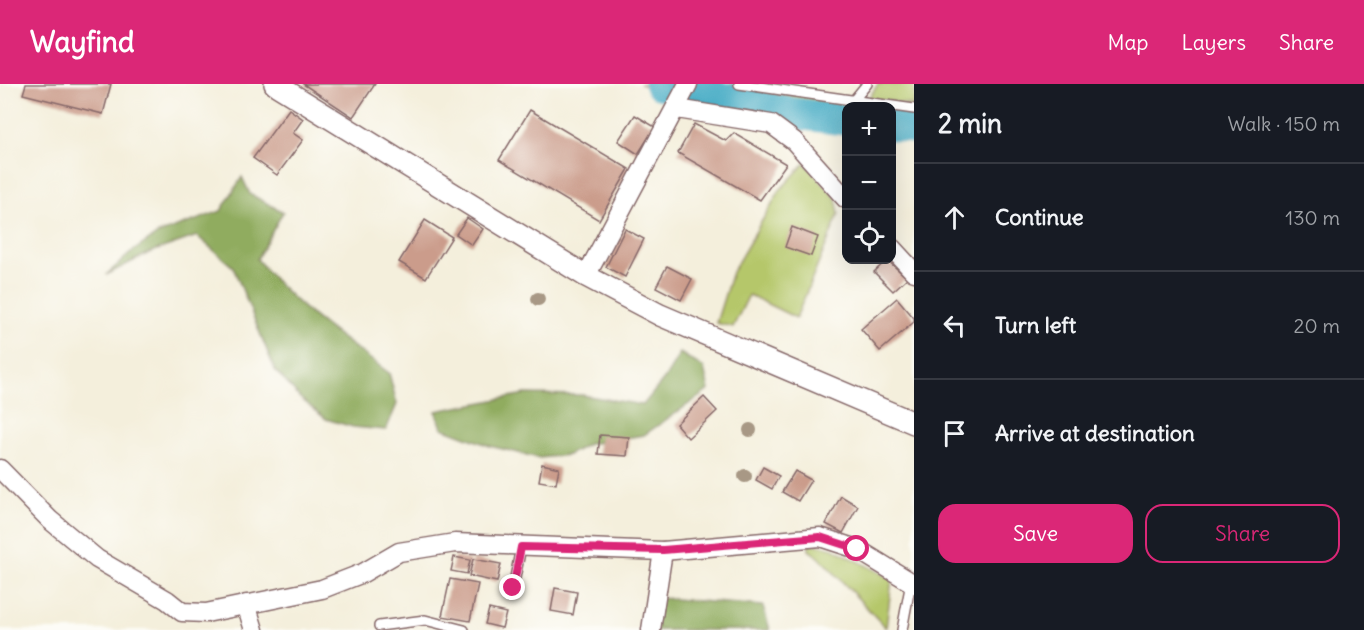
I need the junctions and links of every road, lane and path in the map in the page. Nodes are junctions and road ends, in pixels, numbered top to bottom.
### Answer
1 (275, 84) edge
2 (688, 84) edge
3 (739, 84) edge
4 (867, 84) edge
5 (853, 101) junction
6 (677, 109) junction
7 (914, 109) edge
8 (842, 195) edge
9 (896, 253) edge
10 (914, 272) edge
11 (586, 276) junction
12 (914, 423) edge
13 (0, 469) edge
14 (521, 547) junction
15 (663, 550) junction
16 (912, 583) edge
17 (513, 588) dead end
18 (246, 604) junction
19 (379, 626) dead end
20 (254, 630) edge
21 (464, 630) edge
22 (651, 630) edge
23 (902, 630) edge

1 - 11 street
2 - 6 street
3 - 5 lane
4 - 5 lane
5 - 7 lane
6 - 8 street
6 - 11 street
9 - 10 street
11 - 12 street
13 - 18 street
14 - 15 street
14 - 17 lane
14 - 18 street
15 - 16 street
15 - 22 street
16 - 23 lane
18 - 20 street
19 - 21 lane

